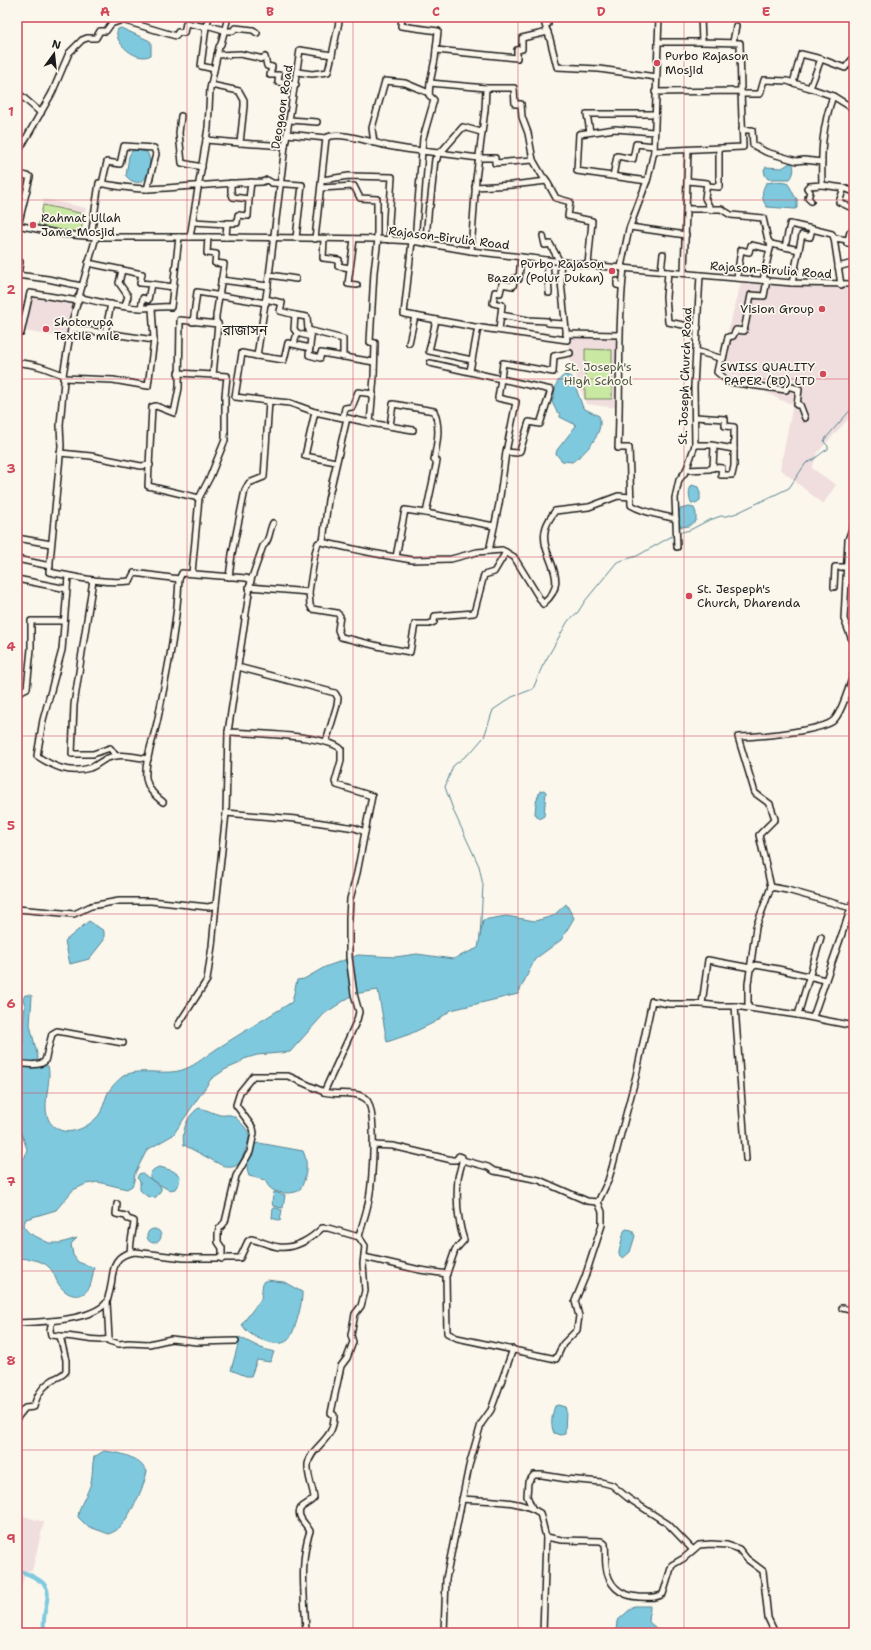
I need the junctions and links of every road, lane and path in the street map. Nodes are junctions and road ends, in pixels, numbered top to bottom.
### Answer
1 (209, 17) edge
2 (228, 17) edge
3 (340, 17) edge
4 (402, 17) edge
5 (546, 17) edge
6 (659, 17) edge
7 (701, 17) edge
8 (206, 26) junction
9 (736, 26) dead end
10 (224, 30) junction
11 (548, 32) junction
12 (257, 33) dead end
13 (658, 42) junction
14 (702, 42) junction
15 (733, 42) junction
16 (436, 50) junction
17 (217, 55) junction
18 (332, 55) junction
19 (854, 56) edge
20 (820, 59) junction
21 (214, 69) junction
22 (297, 72) junction
23 (656, 76) junction
24 (430, 83) junction
25 (793, 83) junction
26 (211, 85) junction
27 (296, 85) junction
28 (486, 88) junction
29 (810, 88) junction
30 (17, 92) edge
31 (656, 92) junction
32 (741, 92) junction
33 (429, 93) junction
34 (833, 96) junction
35 (854, 109) edge
36 (41, 113) junction
37 (655, 114) junction
38 (181, 116) dead end
39 (290, 120) junction
40 (317, 122) dead end
41 (742, 130) junction
42 (481, 132) junction
43 (590, 132) junction
44 (654, 132) junction
45 (287, 134) junction
46 (326, 138) junction
47 (206, 140) junction
48 (240, 143) junction
49 (374, 143) junction
50 (286, 146) junction
51 (654, 148) junction
52 (719, 149) junction
53 (688, 150) junction
54 (422, 151) junction
55 (438, 153) junction
56 (17, 154) edge
57 (479, 158) junction
58 (533, 160) junction
59 (822, 162) junction
60 (202, 167) junction
61 (17, 173) edge
62 (613, 176) junction
63 (322, 180) junction
64 (547, 181) junction
65 (647, 181) junction
66 (688, 181) junction
67 (251, 182) junction
68 (281, 182) junction
69 (231, 183) junction
70 (102, 184) junction
71 (822, 185) junction
72 (199, 186) junction
73 (707, 186) junction
74 (475, 187) junction
75 (321, 188) junction
76 (844, 188) junction
77 (147, 189) junction
78 (854, 192) edge
79 (249, 199) junction
80 (811, 201) dead end
81 (687, 209) junction
82 (854, 209) edge
83 (711, 210) junction
84 (193, 222) junction
85 (227, 224) junction
86 (18, 226) edge
87 (630, 227) junction
88 (812, 229) junction
89 (854, 233) edge
90 (686, 235) junction
91 (543, 236) dead end
92 (93, 237) junction
93 (178, 237) junction
94 (190, 237) junction
95 (208, 237) junction
96 (226, 237) junction
97 (274, 238) junction
98 (296, 238) junction
99 (834, 238) junction
100 (315, 239) junction
101 (324, 239) junction
102 (354, 239) junction
103 (377, 239) junction
104 (390, 240) junction
105 (848, 240) junction
106 (414, 241) junction
107 (423, 242) junction
108 (854, 244) edge
109 (771, 247) junction
110 (785, 247) junction
111 (799, 250) junction
112 (471, 251) junction
113 (663, 254) dead end
114 (521, 257) junction
115 (547, 260) junction
116 (17, 262) edge
117 (560, 262) junction
118 (88, 263) junction
119 (588, 265) junction
120 (854, 265) edge
121 (838, 267) junction
122 (350, 268) junction
123 (623, 268) junction
124 (122, 270) junction
125 (661, 272) junction
126 (668, 272) junction
127 (684, 274) junction
128 (17, 275) edge
129 (270, 275) junction
130 (700, 275) junction
131 (737, 277) junction
132 (561, 278) junction
133 (296, 279) dead end
134 (548, 279) junction
135 (221, 280) junction
136 (765, 280) junction
137 (617, 281) dead end
138 (792, 283) junction
139 (151, 284) junction
140 (840, 284) junction
141 (854, 284) edge
142 (357, 285) dead end
143 (81, 286) junction
144 (268, 286) junction
145 (622, 286) junction
146 (173, 287) junction
147 (549, 293) dead end
148 (219, 295) junction
149 (78, 299) junction
150 (266, 301) junction
151 (111, 304) junction
152 (125, 306) junction
153 (141, 308) junction
154 (152, 308) junction
155 (295, 315) junction
156 (501, 315) junction
157 (415, 316) junction
158 (436, 320) junction
159 (193, 322) junction
160 (218, 324) junction
161 (565, 324) junction
162 (478, 327) junction
163 (71, 328) junction
164 (698, 328) junction
165 (308, 330) junction
166 (499, 330) junction
167 (17, 332) edge
168 (105, 333) junction
169 (297, 333) junction
170 (566, 334) junction
171 (619, 335) junction
172 (311, 337) junction
173 (154, 340) junction
174 (409, 343) dead end
175 (294, 344) junction
176 (310, 348) junction
177 (696, 351) junction
178 (570, 353) dead end
179 (257, 356) junction
180 (343, 357) junction
181 (720, 358) junction
182 (472, 360) junction
183 (374, 362) junction
184 (17, 363) edge
185 (430, 363) dead end
186 (470, 372) junction
187 (178, 374) junction
188 (213, 375) junction
189 (63, 376) junction
190 (501, 378) junction
191 (373, 394) junction
192 (225, 396) junction
193 (235, 397) junction
194 (269, 401) junction
195 (315, 412) junction
196 (695, 417) junction
197 (345, 418) junction
198 (805, 418) dead end
199 (370, 423) junction
200 (390, 426) junction
201 (413, 430) dead end
202 (695, 445) junction
203 (714, 446) junction
204 (734, 449) junction
205 (506, 452) junction
206 (60, 453) junction
207 (336, 462) junction
208 (150, 464) junction
209 (713, 468) junction
210 (686, 470) junction
211 (631, 497) junction
212 (199, 498) junction
213 (426, 513) junction
214 (676, 519) junction
215 (273, 522) dead end
216 (854, 523) edge
217 (494, 526) junction
218 (17, 538) edge
219 (324, 542) junction
220 (52, 544) junction
221 (677, 547) dead end
222 (489, 550) junction
223 (506, 552) junction
224 (396, 557) junction
225 (17, 560) edge
226 (50, 566) junction
227 (854, 567) edge
228 (847, 568) junction
229 (192, 573) junction
230 (68, 576) junction
231 (229, 577) junction
232 (17, 579) edge
233 (178, 579) junction
234 (93, 580) junction
235 (251, 580) junction
236 (846, 581) junction
237 (854, 582) edge
238 (249, 587) junction
239 (834, 587) dead end
240 (67, 589) junction
241 (309, 592) junction
242 (64, 621) junction
243 (854, 645) edge
244 (238, 667) junction
245 (854, 672) edge
246 (17, 694) edge
247 (228, 732) junction
248 (326, 742) junction
249 (116, 756) junction
250 (148, 759) junction
251 (163, 802) dead end
252 (226, 813) junction
253 (365, 832) junction
254 (771, 887) junction
255 (854, 900) edge
256 (216, 905) junction
257 (851, 908) junction
258 (17, 909) edge
259 (821, 937) dead end
260 (751, 968) junction
261 (809, 976) junction
262 (825, 980) junction
263 (702, 1004) junction
264 (735, 1006) junction
265 (748, 1008) junction
266 (798, 1015) junction
267 (813, 1017) junction
268 (178, 1025) dead end
269 (854, 1026) edge
270 (123, 1043) dead end
271 (17, 1063) edge
272 (324, 1092) junction
273 (373, 1145) junction
274 (746, 1159) dead end
275 (462, 1160) junction
276 (598, 1202) junction
277 (117, 1204) dead end
278 (359, 1237) junction
279 (130, 1253) junction
280 (364, 1257) junction
281 (222, 1259) junction
282 (447, 1274) junction
283 (107, 1302) junction
284 (842, 1308) dead end
285 (854, 1311) edge
286 (52, 1321) junction
287 (17, 1324) edge
288 (60, 1336) junction
289 (109, 1339) junction
290 (236, 1341) dead end
291 (513, 1349) junction
292 (17, 1418) edge
293 (462, 1499) junction
294 (532, 1508) junction
295 (546, 1537) junction
296 (693, 1550) junction
297 (306, 1633) edge
298 (444, 1633) edge
299 (543, 1633) edge
300 (775, 1633) edge

1 - 8 street
2 - 10 street
3 - 18 street
4 - 16 street
5 - 11 street
6 - 13 street
7 - 14 street
8 - 10 street
8 - 21 street
8 - 36 street
9 - 15 street
10 - 12 street
10 - 17 street
11 - 16 street
11 - 23 street
13 - 14 street
13 - 23 street
14 - 15 street
15 - 32 street
16 - 24 street
17 - 21 street
17 - 27 street
18 - 22 street
18 - 22 street, Deogaon Road
19 - 20 street
20 - 25 street
20 - 29 street
21 - 26 street
22 - 27 street, Deogaon Road
23 - 31 street
24 - 28 street
24 - 33 street
25 - 29 street
25 - 32 street
26 - 47 street
26 - 48 street
27 - 39 street, Deogaon Road
28 - 42 street
28 - 58 street
29 - 34 street
30 - 36 street
31 - 32 street
31 - 37 street
32 - 41 street
33 - 49 street
33 - 54 street
34 - 35 street
34 - 59 street
36 - 56 street
37 - 43 street
37 - 44 street
38 - 60 street
39 - 40 street
39 - 45 street, Deogaon Road
41 - 52 street
41 - 59 street
42 - 55 street
42 - 57 street
43 - 44 street
43 - 62 street
44 - 51 street
45 - 46 street
45 - 50 street, Deogaon Road
46 - 49 street
46 - 63 street
47 - 48 street
47 - 60 street
48 - 50 street
49 - 54 street
50 - 68 street, Deogaon Road
51 - 53 street
51 - 62 street
51 - 65 street
52 - 53 street
52 - 73 street
53 - 66 street
54 - 55 street
54 - 106 street
55 - 57 street
55 - 107 street
57 - 58 street
57 - 74 street
58 - 64 street
59 - 71 street
60 - 72 street
61 - 86 street
62 - 65 street
63 - 75 street
63 - 104 street
64 - 74 street
64 - 119 street
65 - 87 street
66 - 73 street
66 - 81 street
67 - 68 street
67 - 69 street
67 - 79 street
68 - 97 street, Deogaon Road
68 - 98 street
69 - 72 street
69 - 79 street
70 - 77 street
70 - 77 street
70 - 92 street
71 - 76 street
71 - 80 street
72 - 77 street
72 - 84 street
73 - 83 street
74 - 112 street
75 - 100 street
75 - 103 street
76 - 78 street
76 - 82 street
79 - 85 street
81 - 83 street
81 - 90 street
83 - 109 street
84 - 85 street
84 - 94 street
85 - 96 street
86 - 92 street, Rajason-Birulia Road
87 - 90 street
87 - 123 street
88 - 99 street
88 - 110 street
88 - 111 street
89 - 105 street
90 - 127 street
91 - 117 street
92 - 93 street, Rajason-Birulia Road
92 - 118 street
93 - 94 street, Rajason-Birulia Road
93 - 146 street
94 - 95 street, Rajason-Birulia Road
95 - 96 street, Rajason-Birulia Road
95 - 135 street
96 - 97 street, Rajason-Birulia Road
97 - 98 street, Rajason-Birulia Road
97 - 129 street, Deogaon Road
98 - 100 street, Rajason-Birulia Road
99 - 105 street
99 - 121 street
100 - 101 street, Rajason-Birulia Road
101 - 102 street, Rajason-Birulia Road
101 - 122 street
102 - 103 street, Rajason-Birulia Road
102 - 122 street
103 - 104 street, Rajason-Birulia Road
103 - 183 street
104 - 106 street, Rajason-Birulia Road
105 - 108 street
106 - 107 street, Rajason-Birulia Road
106 - 157 street
107 - 112 street, Rajason-Birulia Road
109 - 110 street
109 - 131 street
109 - 136 street
110 - 111 street
111 - 138 street
112 - 114 street, Rajason-Birulia Road
113 - 125 street
114 - 115 street, Rajason-Birulia Road
114 - 156 street
115 - 117 street, Rajason-Birulia Road
115 - 134 street
116 - 128 street
117 - 119 street, Rajason-Birulia Road
117 - 132 street
118 - 124 street
118 - 143 street
119 - 123 street, Rajason-Birulia Road
120 - 121 street
121 - 140 street
122 - 142 street
123 - 125 street, Rajason-Birulia Road
123 - 145 street
124 - 139 street
124 - 152 street
125 - 126 street, Rajason-Birulia Road
126 - 127 street, Rajason-Birulia Road
126 - 164 street
127 - 130 street, Rajason-Birulia Road
128 - 143 street
129 - 133 street
129 - 144 street, Deogaon Road
130 - 131 street, Rajason-Birulia Road
130 - 164 street, St. Joseph Church Road
131 - 136 street, Rajason-Birulia Road
132 - 134 street
132 - 161 street
134 - 147 street
135 - 144 street
135 - 148 street
136 - 138 street, Rajason-Birulia Road
136 - 181 street
137 - 145 street
138 - 140 street, Rajason-Birulia Road
139 - 146 street
139 - 153 street
140 - 141 street, Rajason-Birulia Road
143 - 149 street
144 - 150 street, Deogaon Road
145 - 171 street
146 - 154 street
148 - 150 street
148 - 159 street
148 - 160 street
149 - 151 street
149 - 163 street
149 - 167 street
150 - 155 street
150 - 179 street, Deogaon Road
151 - 152 street
151 - 168 street
152 - 153 street
153 - 154 street
154 - 173 street
155 - 165 street
155 - 169 street
156 - 161 street
156 - 166 street
157 - 158 street
157 - 174 street
158 - 162 street
158 - 182 street
159 - 160 street
159 - 187 street
160 - 188 street
161 - 170 street
162 - 166 street
162 - 182 street
163 - 168 street
163 - 189 street
164 - 177 street, St. Joseph Church Road
165 - 172 street
165 - 180 street
166 - 170 street
168 - 173 street
169 - 172 street
169 - 175 street
170 - 171 street
171 - 211 street
172 - 176 street
173 - 189 street
175 - 176 street
175 - 179 street
176 - 180 street
177 - 181 street
177 - 196 street, St. Joseph Church Road
178 - 190 street
179 - 193 street
180 - 183 street
181 - 198 street
182 - 186 street
183 - 191 street
184 - 189 street
185 - 186 street
186 - 190 street
187 - 188 street
187 - 208 street
188 - 192 street
189 - 206 street
190 - 205 street
190 - 205 street
191 - 197 street
191 - 199 street
192 - 193 street
192 - 212 street
193 - 194 street
194 - 195 street
194 - 231 street
195 - 197 street
195 - 207 street
196 - 202 street, St. Joseph Church Road
196 - 204 street
197 - 199 street
197 - 207 street
199 - 200 street
200 - 201 street
200 - 213 street
202 - 203 street
202 - 210 street, St. Joseph Church Road
203 - 204 street
203 - 209 street
204 - 209 street
205 - 217 street
206 - 208 street
206 - 220 street
207 - 219 street
208 - 212 street
209 - 210 street
210 - 214 street, St. Joseph Church Road
211 - 214 street
211 - 223 street
212 - 229 street
213 - 217 street
213 - 224 street
214 - 221 street, St. Joseph Church Road
215 - 235 street
216 - 228 street
217 - 222 street
218 - 220 street
219 - 224 street
219 - 241 street
220 - 226 street
222 - 223 street
222 - 224 street
223 - 241 street
225 - 226 street
226 - 230 street
227 - 228 street
228 - 236 street
228 - 239 street
229 - 231 street
229 - 233 street
230 - 234 street
230 - 240 street
231 - 235 street
232 - 240 street
233 - 234 street
233 - 250 street
234 - 249 street
235 - 238 street
236 - 237 street
236 - 243 street
238 - 241 street
238 - 244 street
240 - 242 street
242 - 246 street
242 - 249 street
244 - 247 street
244 - 248 street
245 - 254 street
247 - 248 street
247 - 252 street
248 - 253 street
249 - 250 street
250 - 251 street
252 - 253 street
252 - 256 street
253 - 272 street
254 - 257 street
254 - 260 street
255 - 257 street
256 - 258 street
256 - 268 street
257 - 262 street
259 - 261 street
260 - 261 street
260 - 263 street
260 - 265 street
261 - 262 street
261 - 266 street
262 - 267 street
263 - 264 street
263 - 276 street
264 - 265 street
264 - 274 street
265 - 266 street
266 - 267 street
267 - 269 street
270 - 271 street
272 - 273 street
272 - 281 street
273 - 275 street
273 - 278 street
275 - 276 street
275 - 282 street
276 - 291 street
277 - 279 street
278 - 280 street
278 - 281 street
279 - 281 street
279 - 283 street
280 - 282 street
280 - 297 street
282 - 291 street
283 - 286 street
283 - 289 street
284 - 285 street
286 - 287 street
286 - 288 street
288 - 289 street
288 - 292 street
289 - 290 street
291 - 293 street
293 - 294 street
293 - 298 street
294 - 295 street
294 - 296 street
295 - 296 street
295 - 299 street
296 - 300 street

